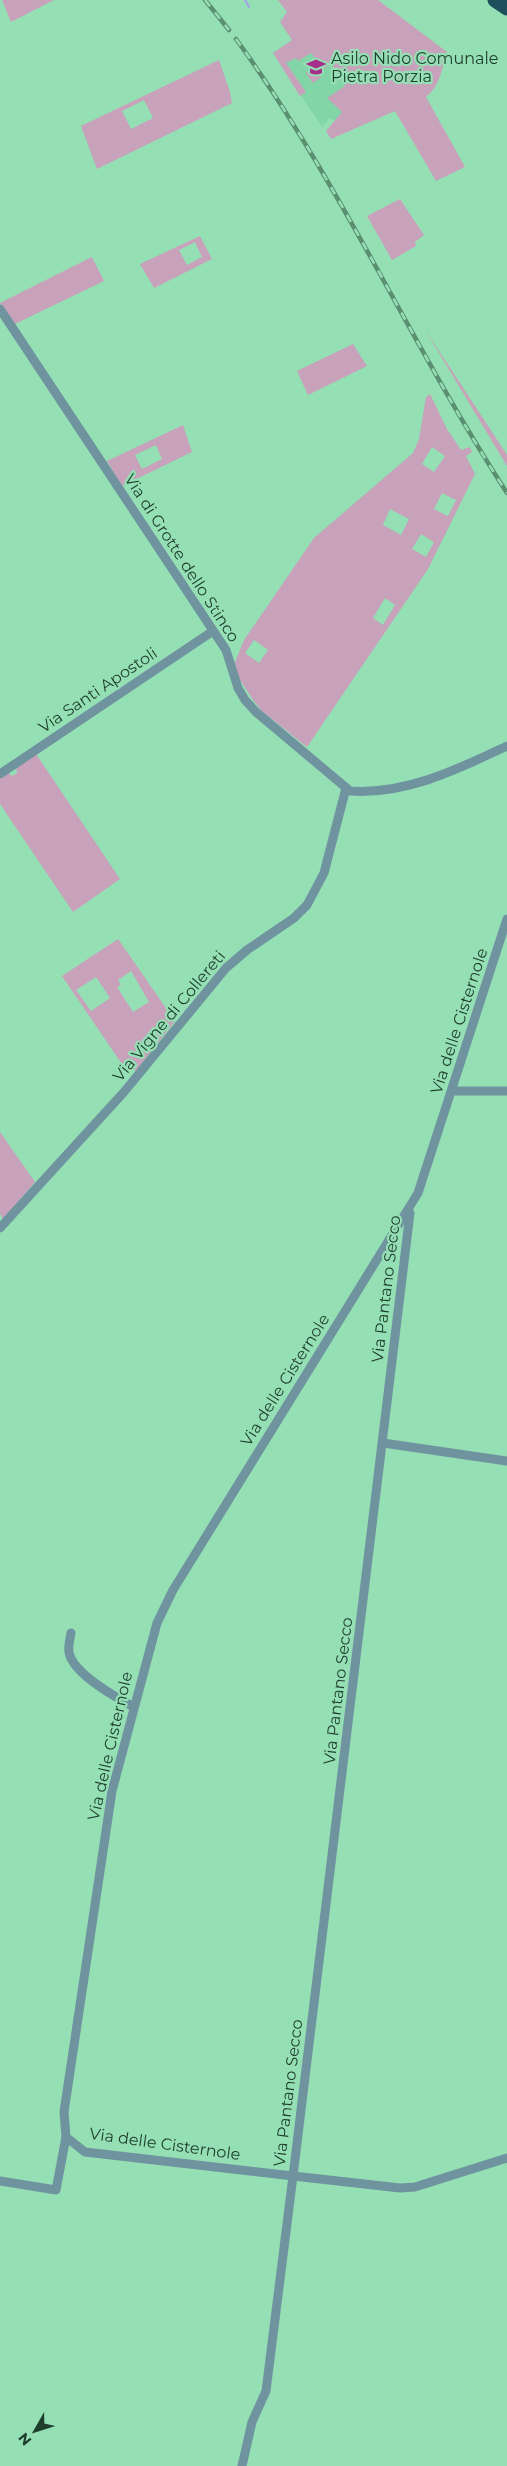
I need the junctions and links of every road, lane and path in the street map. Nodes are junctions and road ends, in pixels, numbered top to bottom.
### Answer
1 (495, 0) edge
2 (507, 8) edge
3 (0, 309) edge
4 (213, 632) junction
5 (507, 746) edge
6 (0, 774) edge
7 (346, 788) junction
8 (507, 919) edge
9 (452, 1091) junction
10 (507, 1091) edge
11 (410, 1208) junction
12 (0, 1228) edge
13 (382, 1443) junction
14 (507, 1461) edge
15 (71, 1632) dead end
16 (134, 1707) junction
17 (66, 2137) junction
18 (507, 2158) edge
19 (293, 2176) junction
20 (0, 2181) edge
21 (242, 2466) edge

1 - 2 highway
3 - 4 street, Via di Grotte dello Stinco
4 - 6 street, Via Santi Apostoli
4 - 7 street, Via di Grotte dello Stinco
5 - 7 street
7 - 12 street, Via Vigne di Collereti
8 - 9 street, Via delle Cisternole
9 - 10 street
9 - 11 street, Via delle Cisternole
11 - 13 street, Via Pantano Secco
11 - 16 street, Via delle Cisternole
13 - 14 street
13 - 19 street, Via Pantano Secco
15 - 16 street
16 - 17 street, Via delle Cisternole
17 - 19 street, Via delle Cisternole
17 - 20 street
18 - 19 street, Via delle Cisternole
19 - 21 street

